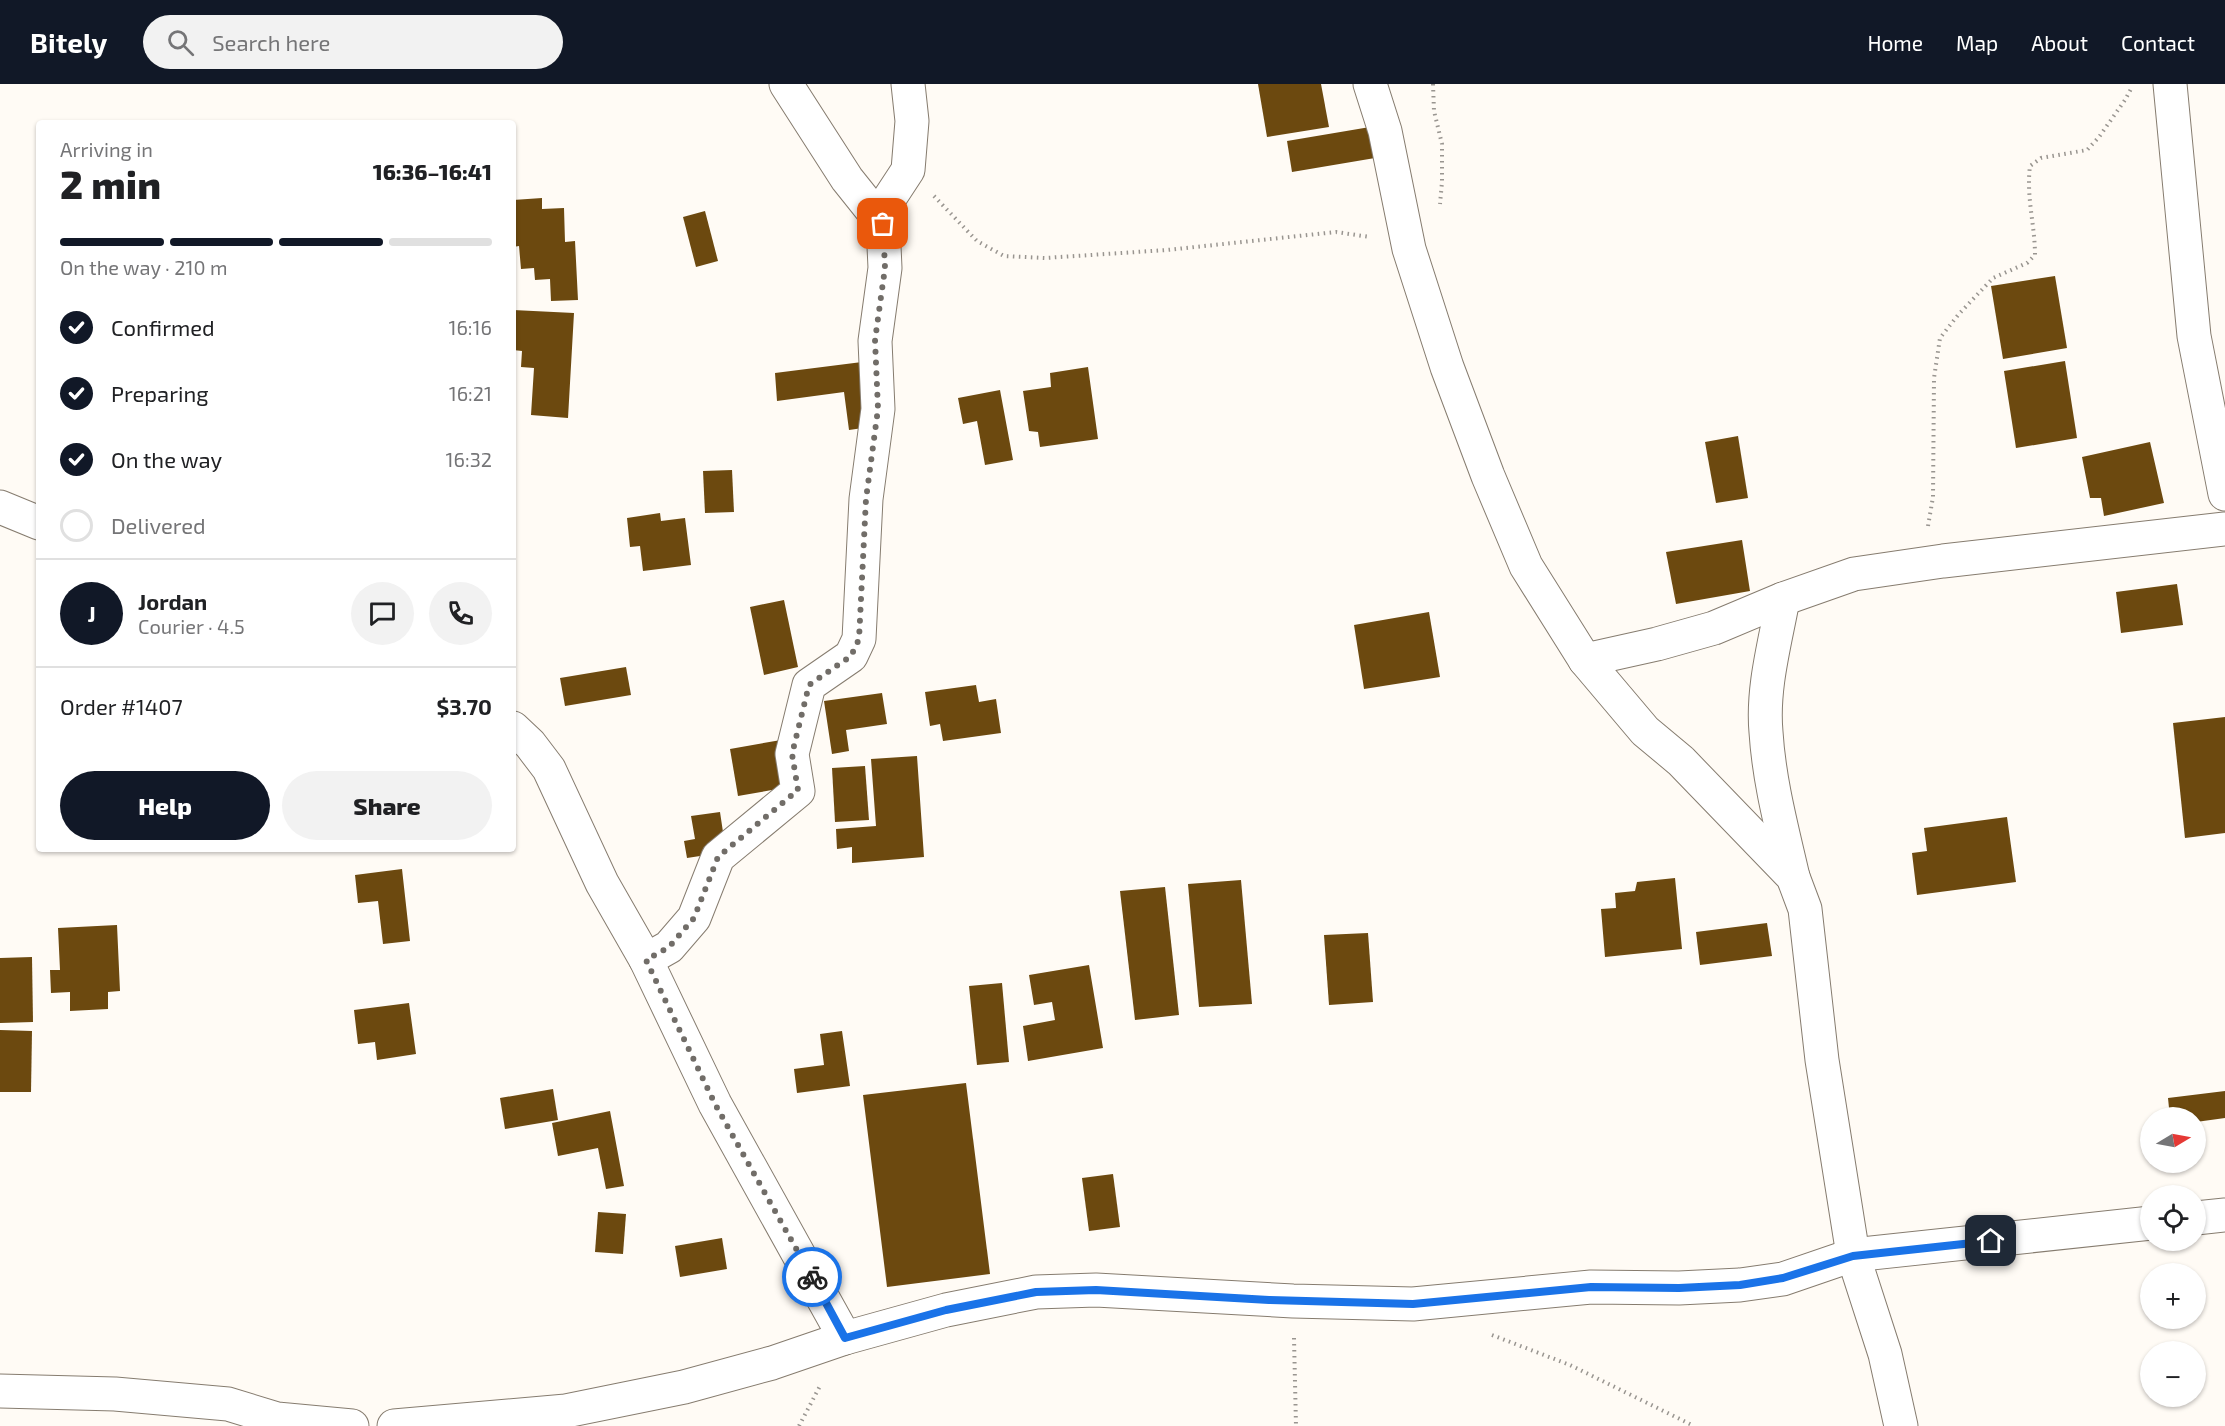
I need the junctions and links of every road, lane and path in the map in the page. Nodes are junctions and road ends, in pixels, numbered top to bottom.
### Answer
1 (786, 84) edge
2 (908, 84) edge
3 (1370, 84) edge
4 (2133, 84) edge
5 (2170, 84) edge
6 (908, 170) junction
7 (883, 224) junction
8 (1409, 249) junction
9 (2225, 494) edge
10 (0, 507) edge
11 (36, 522) edge
12 (2225, 529) edge
13 (1913, 566) junction
14 (1783, 599) junction
15 (1585, 660) junction
16 (516, 731) edge
17 (1793, 877) junction
18 (646, 960) junction
19 (2225, 1215) edge
20 (2206, 1217) edge
21 (2140, 1224) edge
22 (1853, 1256) junction
23 (1293, 1301) junction
24 (1486, 1333) dead end
25 (845, 1338) junction
26 (0, 1391) edge
27 (278, 1423) edge
28 (352, 1426) edge
29 (394, 1426) edge
30 (1296, 1426) edge
31 (1694, 1426) edge
32 (1901, 1426) edge

1 - 7 street
2 - 6 street
3 - 8 street
4 - 13 path
5 - 9 street
6 - 7 street
6 - 8 path
7 - 18 street
8 - 15 street
10 - 11 street
12 - 13 street
13 - 14 street
14 - 15 street
14 - 17 street
15 - 17 street
16 - 18 street
17 - 22 street
18 - 25 street
19 - 20 street
21 - 22 street
22 - 23 street
22 - 32 street
23 - 25 street
23 - 30 path
24 - 31 path
25 - 29 street
26 - 27 street
27 - 28 street

